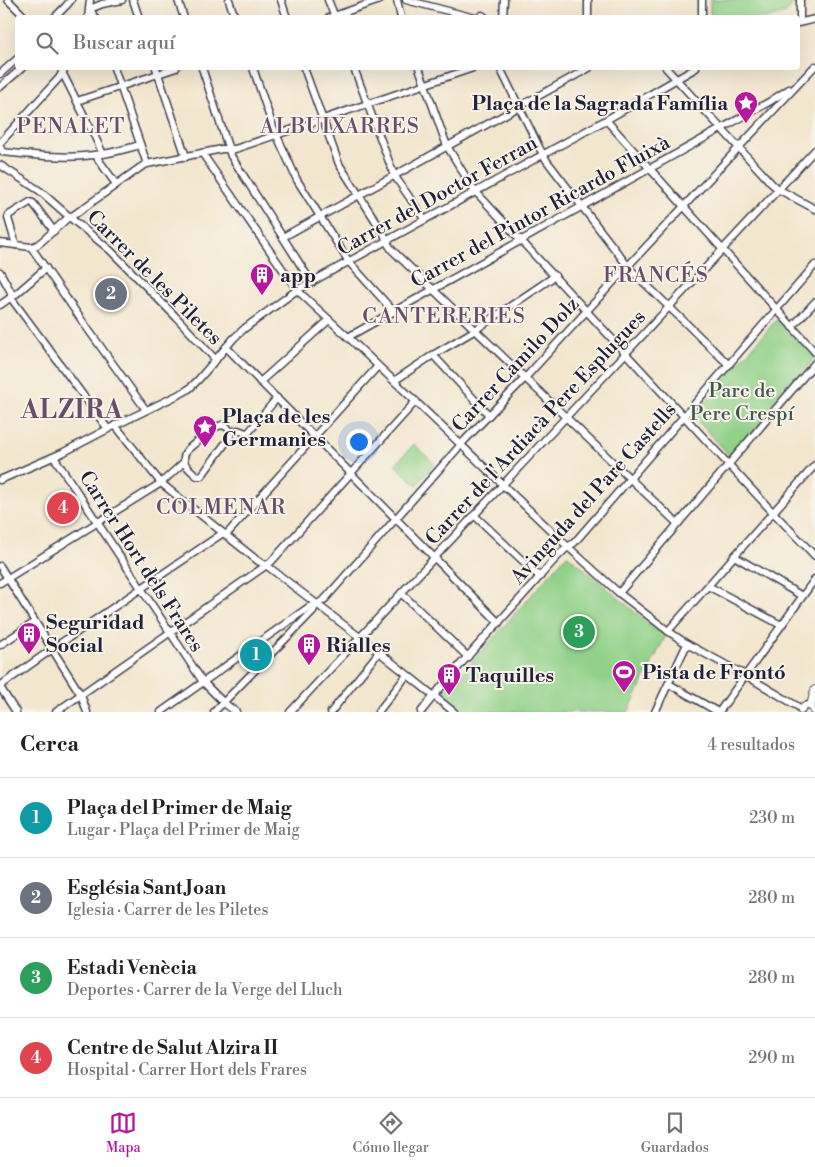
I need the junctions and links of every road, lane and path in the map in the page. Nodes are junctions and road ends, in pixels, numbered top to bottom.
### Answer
1 (8, 0) edge
2 (71, 0) edge
3 (90, 0) edge
4 (122, 0) edge
5 (133, 0) edge
6 (178, 0) edge
7 (229, 0) edge
8 (281, 0) edge
9 (328, 0) edge
10 (380, 0) edge
11 (396, 0) edge
12 (406, 0) edge
13 (504, 0) edge
14 (588, 0) edge
15 (702, 0) edge
16 (800, 0) edge
17 (90, 9) junction
18 (22, 15) edge
19 (57, 15) edge
20 (85, 15) edge
21 (89, 15) edge
22 (93, 15) edge
23 (138, 15) edge
24 (183, 15) edge
25 (234, 15) edge
26 (286, 15) edge
27 (332, 15) edge
28 (338, 15) edge
29 (400, 15) edge
30 (464, 15) edge
31 (503, 15) edge
32 (588, 15) edge
33 (702, 15) edge
34 (799, 15) edge
35 (815, 19) edge
36 (800, 23) edge
37 (15, 61) edge
38 (815, 66) edge
39 (20, 70) edge
40 (63, 70) edge
41 (115, 70) edge
42 (157, 70) edge
43 (203, 70) edge
44 (254, 70) edge
45 (305, 70) edge
46 (355, 70) edge
47 (420, 70) edge
48 (467, 70) edge
49 (501, 70) edge
50 (585, 70) edge
51 (668, 70) edge
52 (693, 70) edge
53 (0, 74) edge
54 (678, 79) junction
55 (799, 83) junction
56 (425, 84) junction
57 (120, 86) junction
58 (0, 87) edge
59 (76, 101) junction
60 (368, 104) junction
61 (519, 106) junction
62 (322, 119) junction
63 (606, 120) junction
64 (722, 128) junction
65 (276, 135) junction
66 (140, 145) junction
67 (447, 146) junction
68 (1, 148) edge
69 (740, 148) junction
70 (229, 149) junction
71 (815, 150) edge
72 (202, 153) junction
73 (100, 155) junction
74 (543, 155) junction
75 (186, 157) junction
76 (147, 164) junction
77 (0, 165) edge
78 (649, 169) junction
79 (394, 175) junction
80 (116, 184) junction
81 (778, 189) junction
82 (476, 192) junction
83 (358, 195) junction
84 (582, 206) junction
85 (684, 207) junction
86 (815, 209) edge
87 (320, 216) junction
88 (70, 217) junction
89 (425, 220) junction
90 (54, 231) junction
91 (283, 237) junction
92 (521, 239) junction
93 (387, 241) junction
94 (0, 243) edge
95 (16, 245) junction
96 (31, 247) junction
97 (722, 250) junction
98 (349, 262) junction
99 (815, 265) edge
100 (628, 266) junction
101 (46, 268) junction
102 (0, 272) edge
103 (812, 274) edge
104 (555, 276) junction
105 (312, 282) junction
106 (297, 290) junction
107 (433, 290) junction
108 (11, 297) junction
109 (815, 302) edge
110 (0, 305) edge
111 (670, 306) junction
112 (776, 310) junction
113 (587, 311) junction
114 (394, 312) junction
115 (329, 320) junction
116 (792, 327) junction
117 (476, 329) junction
118 (348, 337) junction
119 (226, 347) junction
120 (815, 352) edge
121 (626, 353) junction
122 (433, 355) junction
123 (216, 360) junction
124 (815, 363) edge
125 (729, 365) junction
126 (378, 366) junction
127 (525, 378) junction
128 (394, 381) junction
129 (260, 382) junction
130 (277, 398) junction
131 (416, 402) junction
132 (146, 410) junction
133 (489, 415) junction
134 (683, 416) junction
135 (566, 417) junction
136 (115, 425) junction
137 (108, 429) junction
138 (230, 432) junction
139 (315, 436) junction
140 (460, 445) junction
141 (54, 457) junction
142 (184, 462) junction
143 (729, 465) junction
144 (815, 465) edge
145 (352, 473) junction
146 (630, 479) junction
147 (0, 480) edge
148 (160, 483) junction
149 (503, 484) junction
150 (772, 512) junction
151 (474, 515) junction
152 (396, 519) junction
153 (97, 522) junction
154 (678, 524) junction
155 (225, 534) junction
156 (567, 546) junction
157 (734, 556) junction
158 (815, 556) edge
159 (434, 558) junction
160 (266, 565) junction
161 (0, 566) edge
162 (540, 577) junction
163 (8, 578) junction
164 (815, 579) edge
165 (0, 583) edge
166 (708, 586) junction
167 (141, 589) junction
168 (401, 593) junction
169 (619, 593) junction
170 (802, 596) junction
171 (316, 605) junction
172 (36, 622) junction
173 (499, 623) junction
174 (781, 625) junction
175 (668, 631) junction
176 (169, 633) junction
177 (359, 637) junction
178 (270, 644) junction
179 (687, 644) junction
180 (0, 645) edge
181 (52, 649) junction
182 (379, 652) junction
183 (468, 657) junction
184 (407, 675) junction
185 (745, 675) junction
186 (203, 682) junction
187 (668, 684) junction
188 (0, 686) edge
189 (815, 690) edge
190 (80, 695) junction
191 (434, 696) junction
192 (224, 703) junction
193 (813, 709) edge
194 (88, 710) edge
195 (802, 711) edge
196 (16, 712) edge
197 (56, 712) edge
198 (161, 712) edge
199 (214, 712) edge
200 (236, 712) edge
201 (290, 712) edge
202 (331, 712) edge
203 (378, 712) edge
204 (421, 712) edge
205 (454, 712) edge
206 (655, 712) edge
207 (718, 712) edge

1 - 18 street
2 - 19 street
3 - 17 street
4 - 17 street
5 - 23 street
6 - 24 street
7 - 25 street
8 - 26 street
9 - 27 street
10 - 28 street
11 - 29 street
12 - 30 street
13 - 31 street
14 - 32 street
15 - 33 street
16 - 34 street
17 - 20 street
17 - 21 street
17 - 22 street
35 - 36 street
37 - 53 street
38 - 55 street
39 - 58 street
40 - 59 street
40 - 68 street
41 - 57 street
42 - 57 street
42 - 75 street
43 - 70 street
44 - 65 street
45 - 62 street
46 - 60 street
47 - 56 street
48 - 56 street
49 - 61 street
50 - 61 street
51 - 54 street
52 - 54 street, Carrer del Doctor Ferran
54 - 63 street, Carrer del Doctor Ferran
54 - 64 street
55 - 64 street
55 - 69 street
56 - 60 street
56 - 67 street
57 - 59 street
57 - 66 street
59 - 73 street
60 - 62 street
60 - 79 street
61 - 67 street
61 - 74 street
62 - 65 street
62 - 83 street
63 - 74 street, Carrer del Doctor Ferran
63 - 78 street
64 - 69 street
64 - 78 street, Carrer del Pintor Ricardo Fluixà
65 - 70 street
65 - 87 street
66 - 73 street
66 - 76 street
67 - 79 street
67 - 82 street
68 - 73 street
69 - 81 street
69 - 85 street, Carrer Camilo Dolz
70 - 72 street
70 - 91 street
71 - 81 street, Carrer de l'Ardiacà Pere Esplugues
72 - 75 street
72 - 106 street
73 - 80 street
74 - 82 street, Carrer del Doctor Ferran
74 - 84 street
75 - 76 street
76 - 80 street
77 - 88 street, Carrer de les Piletes
78 - 84 street, Carrer del Pintor Ricardo Fluixà
78 - 85 street
79 - 83 street
79 - 89 street
80 - 88 street
81 - 86 street
81 - 97 street, Carrer de l'Ardiacà Pere Esplugues
82 - 89 street, Carrer del Doctor Ferran
82 - 92 street
83 - 87 street
83 - 93 street
84 - 92 street, Carrer del Pintor Ricardo Fluixà
84 - 100 street
85 - 97 street
85 - 100 street, Carrer Camilo Dolz
87 - 91 street
87 - 98 street
88 - 90 street
88 - 123 street, Carrer de les Piletes
89 - 93 street, Carrer del Doctor Ferran
90 - 95 street
90 - 96 street
91 - 105 street
92 - 104 street
92 - 107 street, Carrer del Pintor Ricardo Fluixà
93 - 98 street, Carrer del Doctor Ferran
93 - 107 street
94 - 95 street
95 - 96 street
96 - 101 street
97 - 111 street, Carrer de l'Ardiacà Pere Esplugues
97 - 112 street
98 - 105 street, Carrer del Doctor Ferran
98 - 114 street
99 - 103 street, Avinguda del Pare Castells
100 - 111 street
100 - 113 street, Carrer Camilo Dolz
101 - 108 street
101 - 132 street
102 - 108 street
103 - 112 street, Avinguda del Pare Castells
104 - 113 street
104 - 117 street
105 - 106 street, Carrer del Doctor Ferran
106 - 115 street
106 - 119 street, Carrer del Doctor Ferran
107 - 114 street, Carrer del Pintor Ricardo Fluixà
107 - 117 street
108 - 110 street
108 - 137 street
109 - 116 street
111 - 121 street, Carrer de l'Ardiacà Pere Esplugues
111 - 125 street
112 - 116 street
112 - 125 street, Avinguda del Pare Castells
113 - 121 street
113 - 127 street, Carrer Camilo Dolz
114 - 118 street, Carrer del Pintor Ricardo Fluixà
115 - 118 street
115 - 129 street
116 - 120 street
117 - 122 street
117 - 127 street
118 - 126 street
119 - 123 street, Carrer del Doctor Ferran
119 - 129 street
121 - 134 street
121 - 135 street, Carrer de l'Ardiacà Pere Esplugues
122 - 128 street
122 - 133 street
123 - 132 street, Carrer del Doctor Ferran
124 - 143 street
125 - 134 street, Avinguda del Pare Castells
126 - 128 street
126 - 139 street
127 - 133 street, Carrer Camilo Dolz
127 - 135 street
128 - 131 street
129 - 130 street
130 - 138 street
130 - 139 street
131 - 140 street
131 - 145 street
132 - 136 street, Carrer del Doctor Ferran
133 - 140 street, Carrer Camilo Dolz
134 - 143 street
134 - 146 street, Avinguda del Pare Castells
135 - 146 street
135 - 149 street, Carrer de l'Ardiacà Pere Esplugues
136 - 137 street, Carrer del Doctor Ferran
136 - 148 street
137 - 141 street, Carrer del Doctor Ferran
138 - 142 street
138 - 142 street
139 - 145 street
139 - 155 street
140 - 149 street
140 - 152 street, Carrer Camilo Dolz
141 - 147 street, Carrer del Doctor Ferran
141 - 153 street, Carrer Hort dels Frares
142 - 148 street
143 - 150 street
143 - 154 street
144 - 150 street
145 - 152 street
145 - 160 street
146 - 154 street
146 - 156 street, Avinguda del Pare Castells
148 - 153 street
148 - 155 street
149 - 151 street, Carrer de l'Ardiacà Pere Esplugues
149 - 156 street
150 - 157 street
150 - 158 street
151 - 159 street, Carrer de l'Ardiacà Pere Esplugues
151 - 162 street
152 - 159 street
152 - 171 street, Carrer Camilo Dolz
153 - 163 street
153 - 167 street, Carrer Hort dels Frares
154 - 169 street
155 - 160 street
155 - 167 street
156 - 162 street, Avinguda del Pare Castells
156 - 169 street
157 - 166 street
157 - 170 street
159 - 168 street, Carrer de l'Ardiacà Pere Esplugues
159 - 173 street
160 - 171 street
160 - 176 street
161 - 163 street
162 - 173 street, Avinguda del Pare Castells
163 - 165 street
163 - 172 street
164 - 170 street
166 - 174 street
166 - 175 street
167 - 176 street, Carrer Hort dels Frares
167 - 181 street
168 - 177 street, Carrer de l'Ardiacà Pere Esplugues
168 - 183 street
169 - 175 street
170 - 174 street
171 - 177 street
171 - 178 street
171 - 178 street
172 - 180 street
172 - 181 street
173 - 183 street, Avinguda del Pare Castells
174 - 185 street
175 - 179 street
176 - 186 street, Carrer Hort dels Frares
176 - 190 street
177 - 182 street
177 - 201 street, Carrer de l'Ardiacà Pere Esplugues
178 - 186 street
178 - 192 street
179 - 185 street
179 - 187 street
181 - 188 street
181 - 190 street
182 - 184 street
182 - 202 street
183 - 191 street, Avinguda del Pare Castells
184 - 191 street
184 - 203 street
185 - 195 street
185 - 207 street
186 - 192 street, Carrer Hort dels Frares
186 - 198 street
187 - 206 street
187 - 207 street
188 - 196 street
189 - 193 street
190 - 194 street
190 - 197 street
191 - 204 street, Avinguda del Pare Castells
191 - 205 street
192 - 199 street
192 - 200 street, Carrer Hort dels Frares
193 - 195 street

